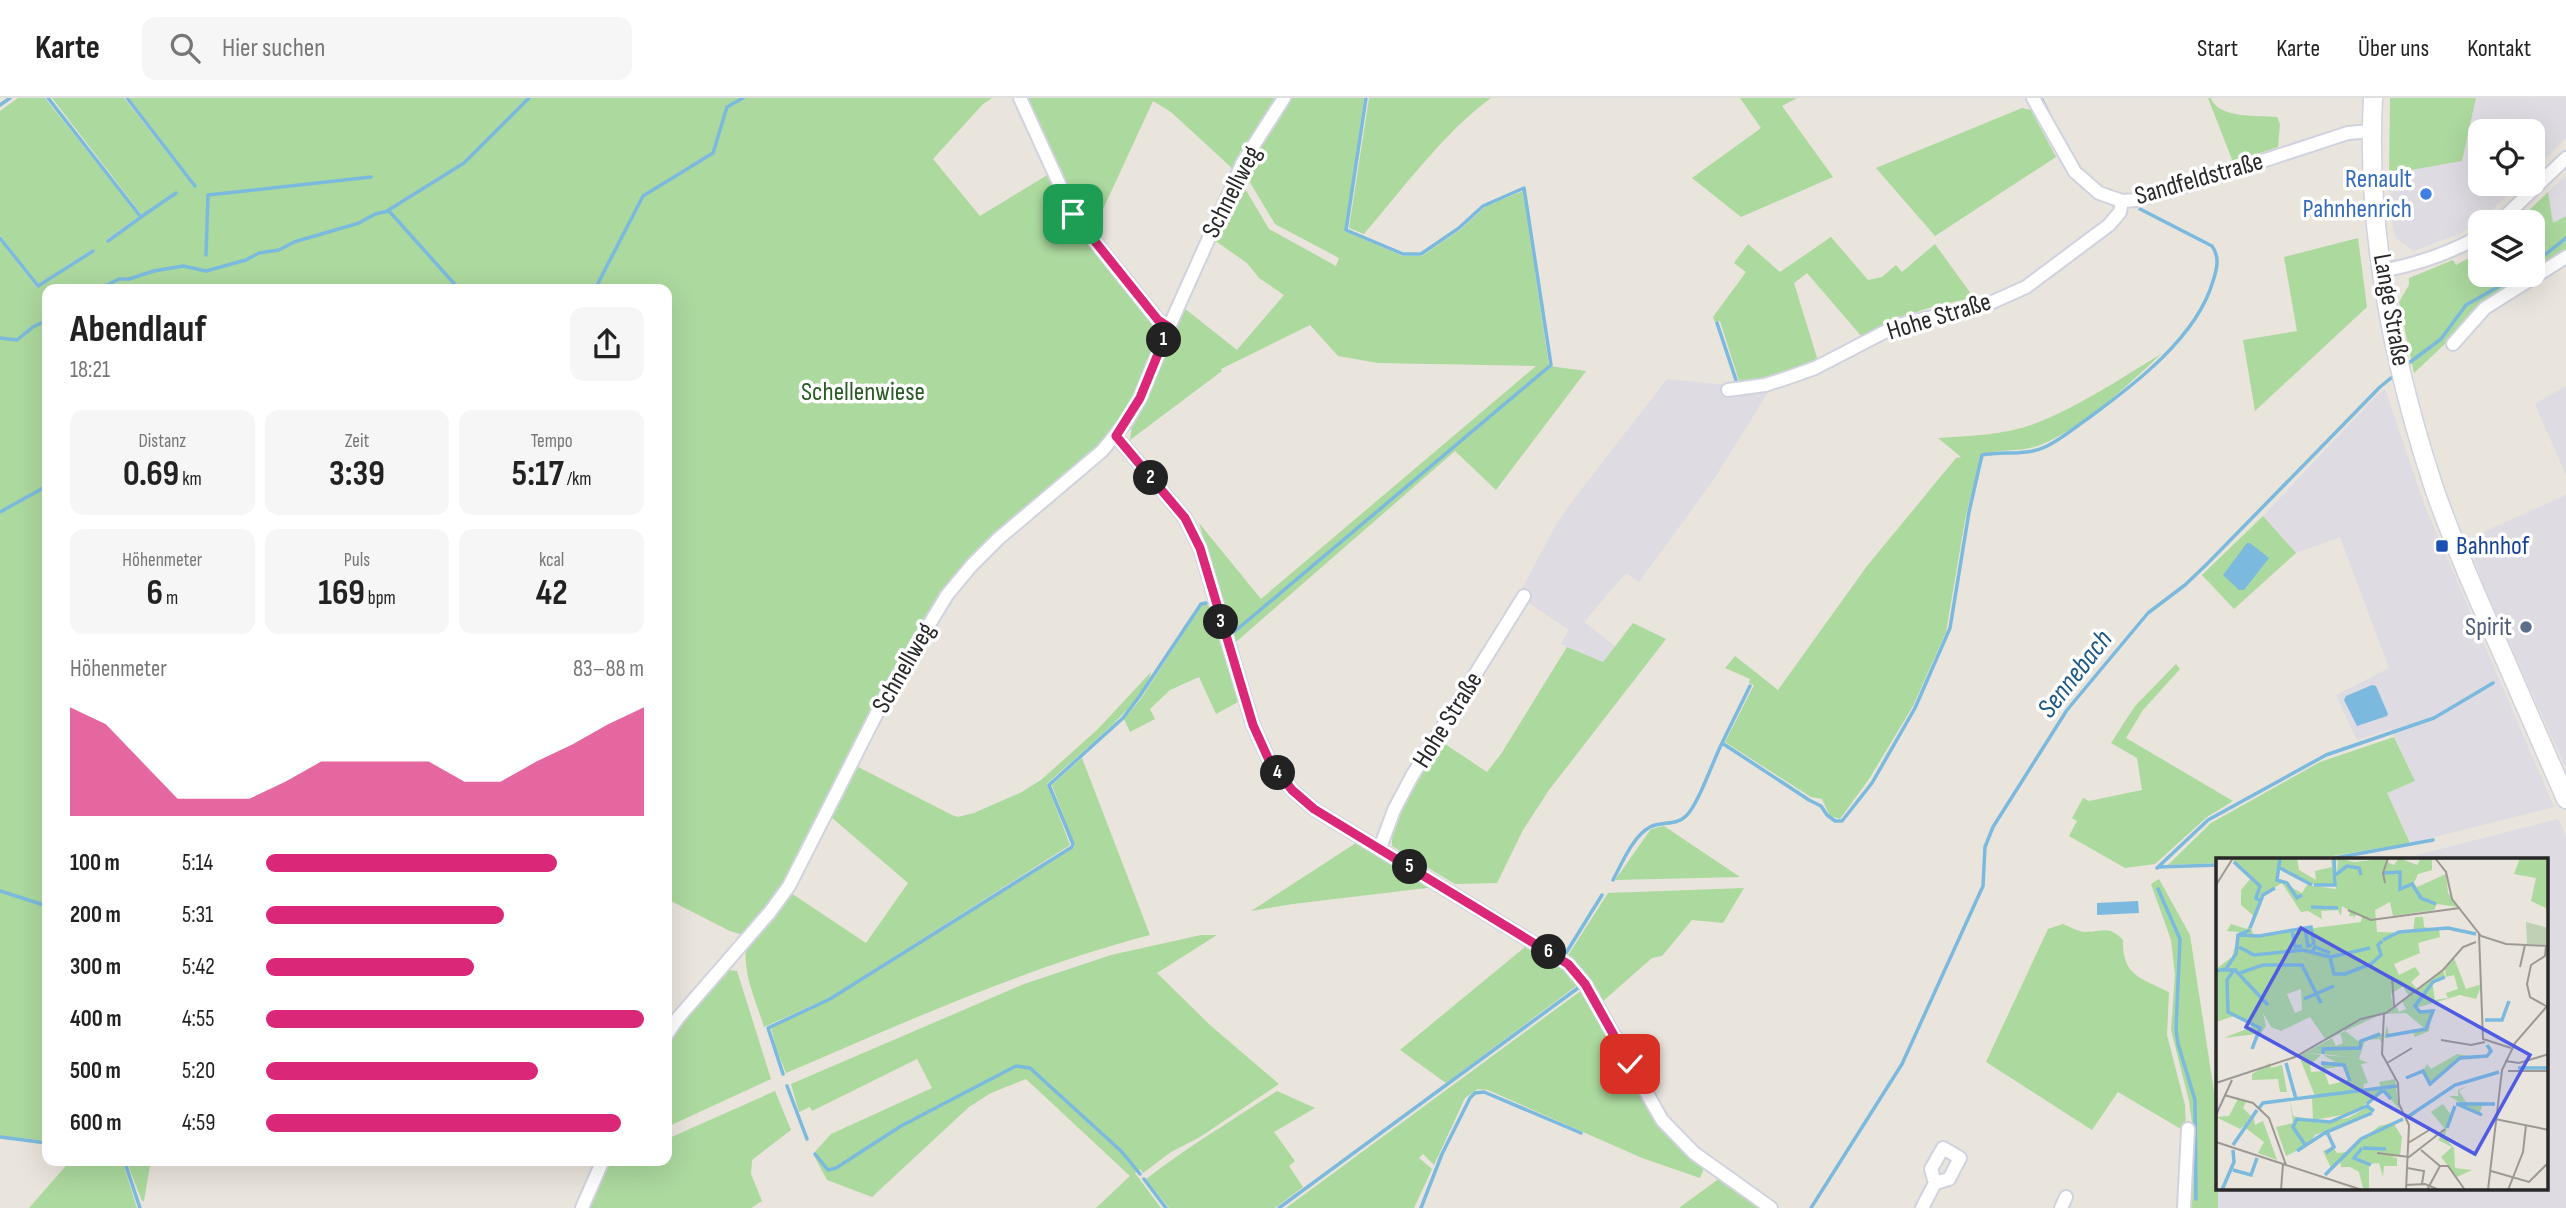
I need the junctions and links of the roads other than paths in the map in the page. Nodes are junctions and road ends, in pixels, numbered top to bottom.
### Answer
1 (1020, 98) edge
2 (1284, 98) edge
3 (2033, 98) edge
4 (2373, 98) edge
5 (2371, 131) junction
6 (2566, 158) edge
7 (2122, 201) junction
8 (2512, 210) edge
9 (2468, 243) edge
10 (2566, 257) edge
11 (2382, 271) junction
12 (1169, 327) junction
13 (2453, 344) dead end
14 (1728, 390) dead end
15 (1116, 436) junction
16 (1524, 596) dead end
17 (2566, 799) edge
18 (1380, 848) junction
19 (672, 1027) edge
20 (2188, 1129) dead end
21 (600, 1166) edge
22 (1934, 1183) dead end
23 (582, 1208) edge
24 (1771, 1208) edge
25 (1922, 1208) edge
26 (2184, 1208) edge

1 - 12 street
2 - 12 street, Schnellweg
3 - 7 street, Sandfeldstraße
4 - 5 main road, Lange Straße
5 - 7 street, Sandfeldstraße
5 - 11 main road, Lange Straße
6 - 8 street
7 - 14 street, Hohe Straße
9 - 11 street
10 - 13 street
11 - 17 main road, Lange Straße
12 - 15 street, Schnellweg
15 - 18 street
15 - 19 street, Schnellweg
16 - 18 street, Hohe Straße
18 - 24 street
20 - 26 street
21 - 23 street
22 - 25 street

